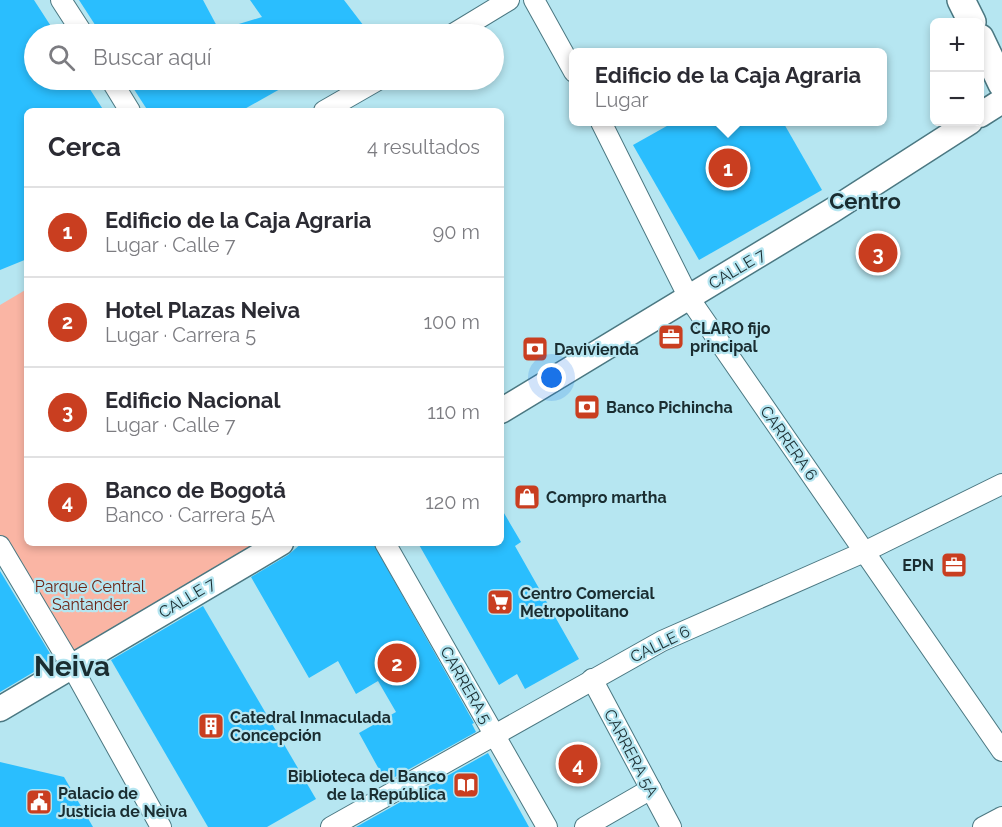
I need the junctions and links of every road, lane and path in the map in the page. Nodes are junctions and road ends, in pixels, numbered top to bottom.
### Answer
1 (61, 0) edge
2 (509, 0) edge
3 (534, 0) edge
4 (961, 0) edge
5 (970, 18) edge
6 (77, 24) edge
7 (469, 24) edge
8 (984, 46) edge
9 (569, 65) edge
10 (1002, 84) edge
11 (117, 90) edge
12 (361, 90) edge
13 (1002, 101) edge
14 (128, 108) edge
15 (329, 108) edge
16 (984, 113) edge
17 (603, 126) edge
18 (964, 126) edge
19 (689, 298) junction
20 (504, 409) edge
21 (1002, 484) edge
22 (0, 546) edge
23 (276, 546) edge
24 (387, 546) edge
25 (864, 552) junction
26 (72, 667) junction
27 (592, 679) junction
28 (0, 709) edge
29 (495, 736) junction
30 (1002, 751) edge
31 (651, 789) junction
32 (1002, 817) edge
33 (161, 827) edge
34 (331, 827) edge
35 (547, 827) edge
36 (585, 827) edge
37 (671, 827) edge
38 (983, 827) edge

1 - 6 street
2 - 7 street
3 - 9 street
4 - 5 main road
8 - 10 main road
11 - 14 street
12 - 15 street
13 - 16 street
17 - 19 street, CARRERA 6
18 - 19 street, CALLE 7
19 - 20 street, CALLE 7
19 - 25 street, CARRERA 6
21 - 25 street, CALLE 6
22 - 26 street
23 - 26 street, CALLE 7
24 - 29 street, CARRERA 5
25 - 27 street, CALLE 6
25 - 30 street, CARRERA 6
26 - 28 street, CALLE 7
26 - 33 street
27 - 29 street, CALLE 6
27 - 31 street, CARRERA 5A
29 - 34 street, CALLE 6
29 - 35 street, CARRERA 5
31 - 36 street
31 - 37 street, CARRERA 5A
32 - 38 street

